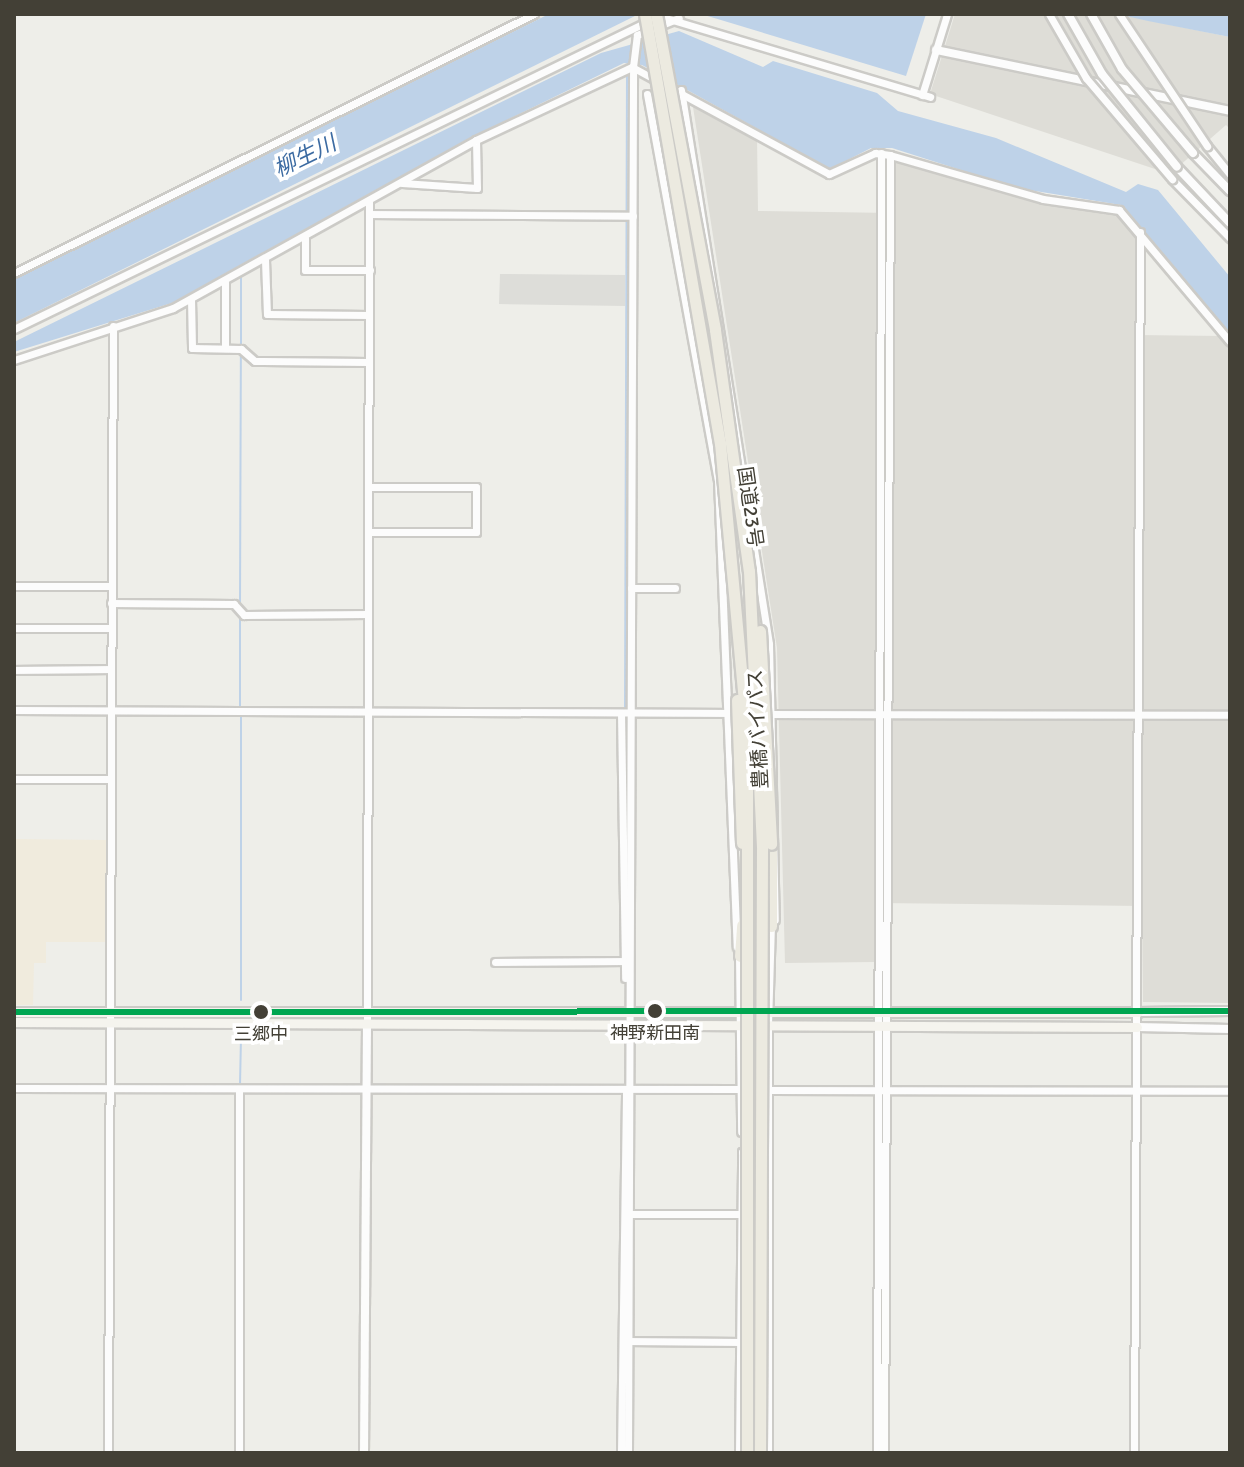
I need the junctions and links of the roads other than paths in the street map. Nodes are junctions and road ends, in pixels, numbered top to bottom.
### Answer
1 (534, 14) edge
2 (645, 14) edge
3 (656, 14) edge
4 (947, 14) edge
5 (1049, 14) edge
6 (1068, 14) edge
7 (1091, 14) edge
8 (1119, 14) edge
9 (679, 18) junction
10 (936, 50) junction
11 (629, 68) junction
12 (681, 90) junction
13 (647, 94) junction
14 (633, 95) junction
15 (1230, 111) edge
16 (476, 140) junction
17 (885, 154) junction
18 (1230, 174) edge
19 (402, 183) junction
20 (1230, 191) edge
21 (369, 201) junction
22 (370, 214) junction
23 (632, 216) junction
24 (1230, 223) edge
25 (1140, 232) junction
26 (305, 238) junction
27 (1230, 238) edge
28 (265, 260) junction
29 (370, 270) junction
30 (14, 273) edge
31 (225, 282) junction
32 (715, 289) junction
33 (688, 294) junction
34 (191, 299) junction
35 (369, 315) junction
36 (113, 326) junction
37 (14, 329) edge
38 (1230, 342) edge
39 (225, 348) junction
40 (14, 360) edge
41 (368, 362) junction
42 (368, 487) junction
43 (748, 496) junction
44 (719, 500) junction
45 (369, 532) junction
46 (749, 571) junction
47 (14, 586) edge
48 (111, 586) junction
49 (631, 588) junction
50 (675, 588) dead end
51 (736, 600) junction
52 (111, 603) junction
53 (368, 614) junction
54 (14, 628) edge
55 (111, 628) junction
56 (111, 669) junction
57 (14, 670) edge
58 (14, 710) edge
59 (110, 711) junction
60 (367, 712) junction
61 (626, 713) junction
62 (730, 713) junction
63 (1138, 713) junction
64 (774, 714) junction
65 (883, 715) junction
66 (1230, 715) edge
67 (14, 779) edge
68 (110, 779) junction
69 (771, 926) junction
70 (740, 956) junction
71 (625, 961) junction
72 (495, 962) dead end
73 (110, 1010) junction
74 (366, 1010) junction
75 (626, 1010) junction
76 (740, 1011) junction
77 (769, 1011) junction
78 (1230, 1011) edge
79 (14, 1012) edge
80 (882, 1012) junction
81 (1138, 1012) junction
82 (14, 1022) edge
83 (740, 1025) junction
84 (768, 1025) junction
85 (110, 1026) junction
86 (882, 1026) junction
87 (367, 1027) junction
88 (626, 1027) junction
89 (1137, 1027) junction
90 (1230, 1029) edge
91 (14, 1088) edge
92 (109, 1088) junction
93 (239, 1089) junction
94 (366, 1089) junction
95 (741, 1089) junction
96 (626, 1090) junction
97 (768, 1090) junction
98 (882, 1091) junction
99 (1137, 1091) junction
100 (1230, 1091) edge
101 (742, 1152) junction
102 (768, 1153) junction
103 (740, 1214) junction
104 (626, 1217) junction
105 (739, 1342) junction
106 (626, 1343) junction
107 (881, 1389) junction
108 (624, 1439) junction
109 (108, 1453) edge
110 (239, 1453) edge
111 (364, 1453) edge
112 (621, 1453) edge
113 (628, 1453) edge
114 (739, 1453) edge
115 (747, 1453) edge
116 (760, 1453) edge
117 (768, 1453) edge
118 (877, 1453) edge
119 (884, 1453) edge
120 (1134, 1453) edge

1 - 30 street
2 - 51 highway, 豊橋バイパス, bridge
3 - 46 highway, 豊橋バイパス, bridge
4 - 10 street
5 - 27 street, bridge
6 - 24 street, bridge
7 - 20 street, bridge
8 - 18 street, bridge
9 - 10 street
9 - 11 street
9 - 37 street
10 - 15 street
11 - 12 street
11 - 14 street
11 - 16 street
12 - 13 street
12 - 17 street
12 - 32 street, 国道23号
13 - 14 street
13 - 33 street
14 - 23 street
16 - 19 street
16 - 19 street
17 - 25 street
17 - 65 street
19 - 21 street
21 - 22 street
21 - 26 street
22 - 23 street
22 - 29 street
23 - 49 street
25 - 38 street
25 - 63 street
26 - 28 street
26 - 29 street
28 - 31 street
28 - 35 street
29 - 35 street
31 - 34 street
31 - 39 street
32 - 33 street
32 - 43 street, 国道23号
33 - 44 street
34 - 36 street
34 - 39 street
35 - 41 street
36 - 40 street
36 - 48 street
39 - 41 street
41 - 42 street
42 - 45 street
42 - 45 street
43 - 44 street
43 - 64 street, 国道23号
44 - 62 street
45 - 53 street
46 - 69 highway, bridge
46 - 116 highway, 豊橋バイパス, bridge
47 - 48 street
48 - 52 street
49 - 50 street
49 - 61 street
51 - 70 highway, bridge
51 - 115 highway, 豊橋バイパス, bridge
52 - 53 street
52 - 55 street
53 - 60 street
54 - 55 street
55 - 56 street
56 - 57 street
56 - 59 street
58 - 59 street
59 - 60 street
59 - 68 street
60 - 61 street
60 - 74 street
61 - 62 street
61 - 71 street
62 - 64 street
62 - 70 street
63 - 65 street
63 - 66 street
63 - 81 street
64 - 65 street
64 - 69 street, 国道23号
65 - 80 street
67 - 68 street
68 - 73 street
69 - 77 street
70 - 76 street
71 - 72 street
71 - 75 street
73 - 74 main road
73 - 79 main road
73 - 85 street
74 - 75 main road
74 - 87 street
75 - 76 main road
75 - 88 street
76 - 77 main road
76 - 83 street
77 - 80 main road
77 - 84 street
78 - 81 street
80 - 81 main road
80 - 86 street
81 - 89 street
82 - 85 main road
83 - 84 main road
83 - 88 main road
83 - 95 street
84 - 86 main road
84 - 97 street
85 - 87 main road
85 - 92 street
86 - 89 main road
86 - 98 street
87 - 88 main road
87 - 94 street
88 - 96 street
89 - 90 street
89 - 99 street
91 - 92 street
92 - 93 street
92 - 109 street
93 - 94 street
93 - 110 street
94 - 96 street
94 - 111 street
95 - 96 street
95 - 101 street
96 - 104 street
97 - 98 street
97 - 102 street
98 - 99 street
98 - 107 street
99 - 100 street
99 - 120 street
101 - 102 street
101 - 103 street
102 - 117 street
103 - 104 street
103 - 105 street
104 - 106 street
105 - 106 street
105 - 114 street
106 - 108 street
107 - 118 street
107 - 119 street
108 - 112 street
108 - 113 street

